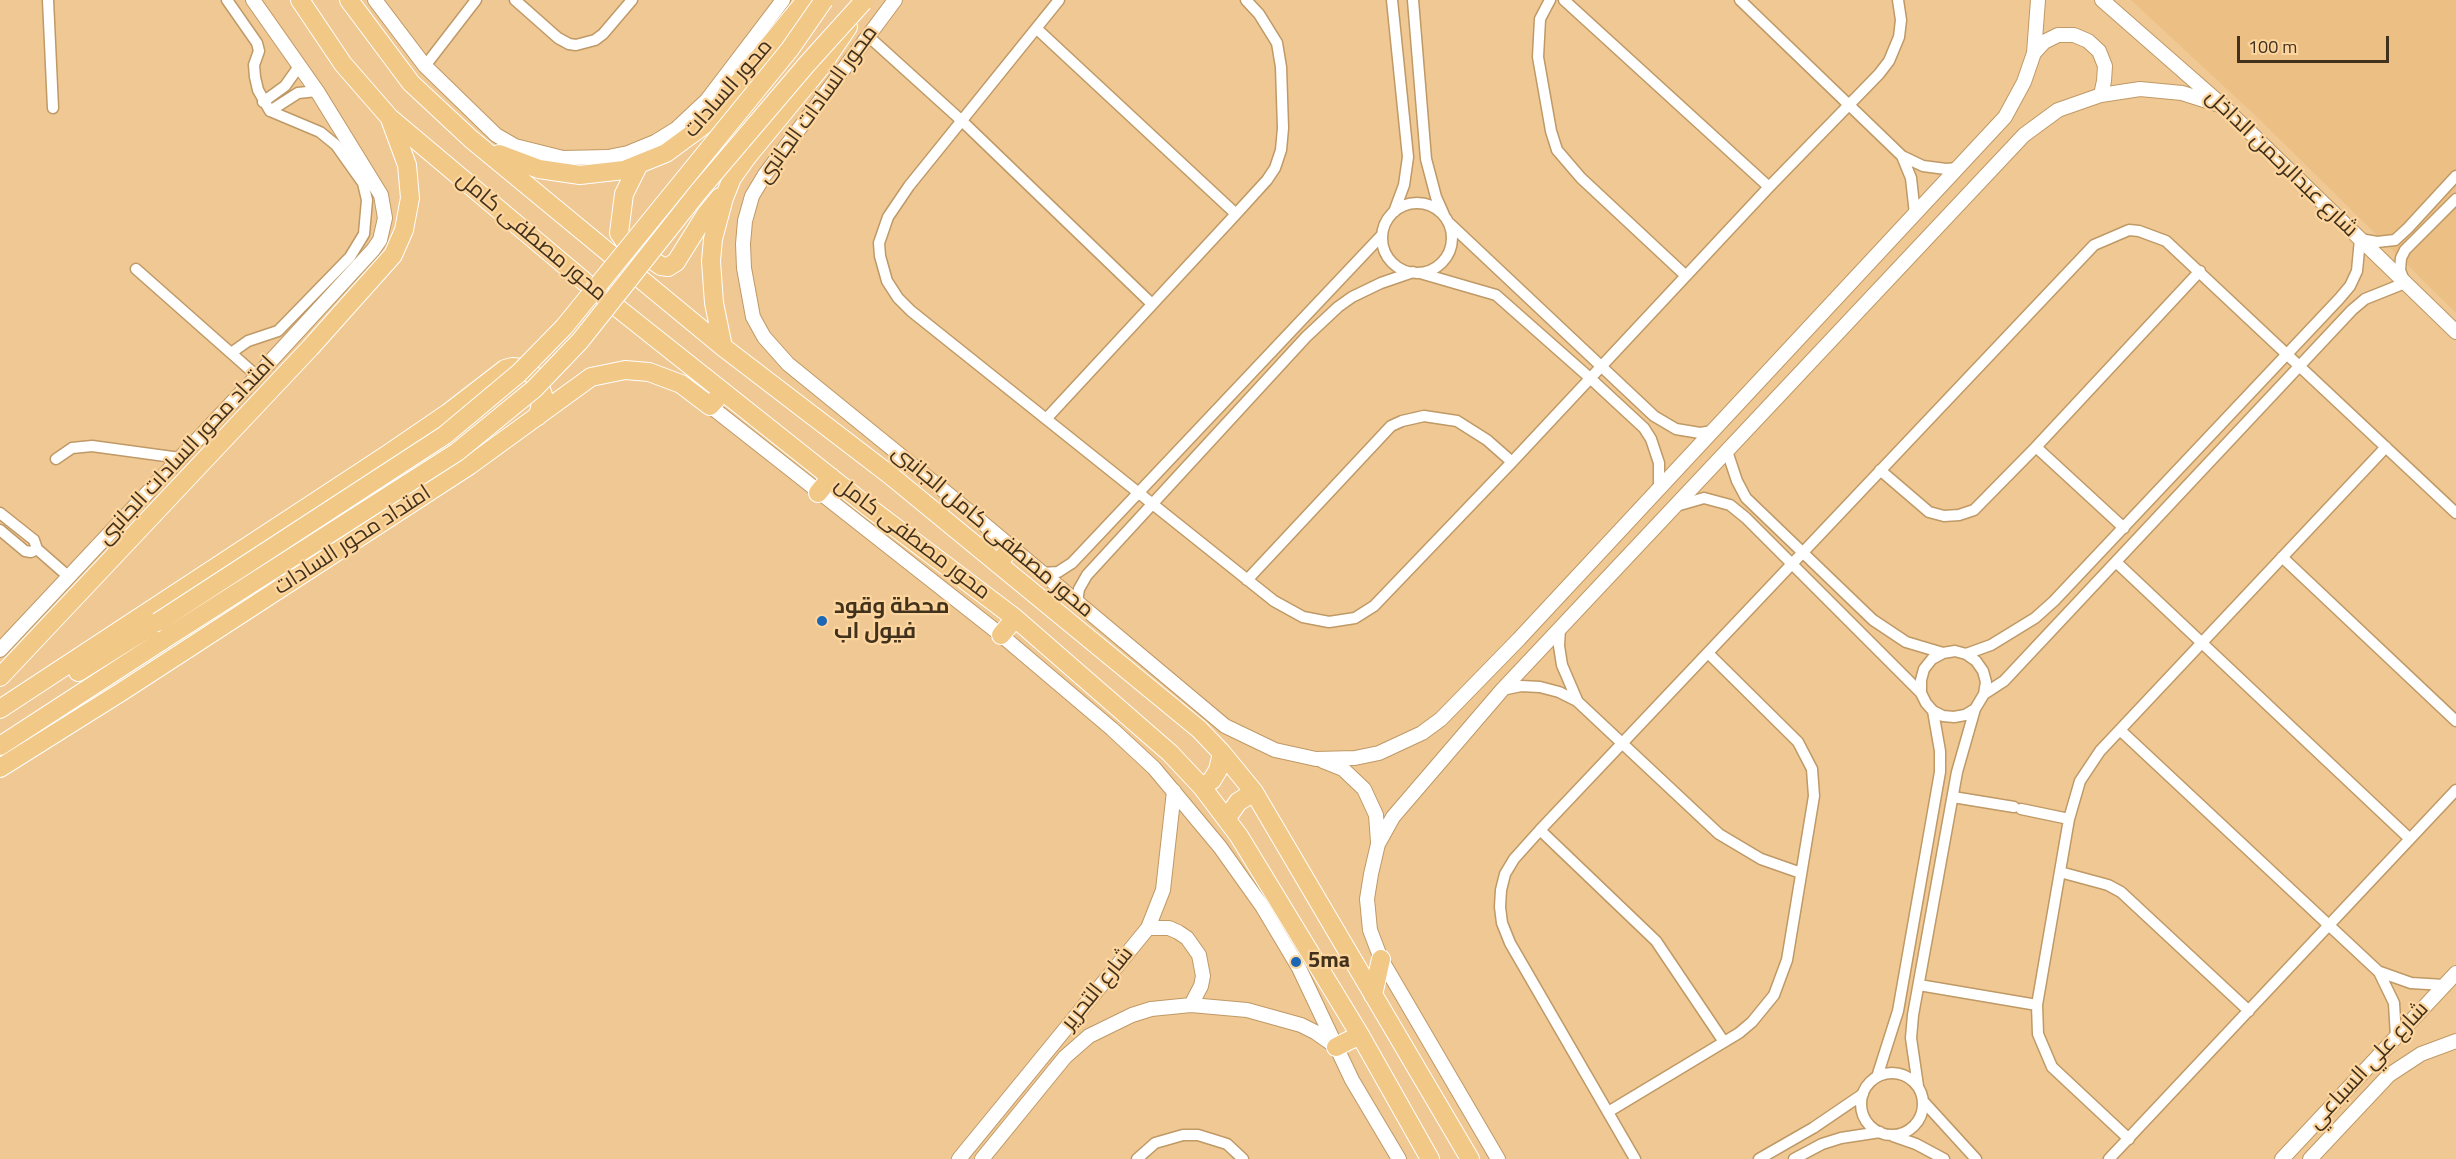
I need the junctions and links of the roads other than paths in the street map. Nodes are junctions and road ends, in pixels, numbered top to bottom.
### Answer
1 (48, 0) edge
2 (227, 0) edge
3 (253, 0) edge
4 (300, 0) edge
5 (349, 0) edge
6 (375, 0) edge
7 (476, 0) edge
8 (515, 0) edge
9 (632, 0) edge
10 (783, 0) edge
11 (806, 0) edge
12 (824, 0) edge
13 (895, 0) edge
14 (1059, 0) edge
15 (1246, 0) edge
16 (1392, 0) edge
17 (1413, 0) edge
18 (1550, 0) edge
19 (1564, 0) edge
20 (1740, 0) edge
21 (1898, 0) edge
22 (2038, 0) edge
23 (2102, 0) edge
24 (864, 1) edge
25 (1037, 29) junction
26 (868, 36) junction
27 (2034, 53) junction
28 (300, 65) junction
29 (425, 66) junction
30 (317, 91) junction
31 (2101, 95) junction
32 (263, 102) junction
33 (1850, 104) junction
34 (2223, 106) junction
35 (53, 108) dead end
36 (270, 111) junction
37 (390, 118) junction
38 (962, 121) junction
39 (471, 139) junction
40 (1902, 156) junction
41 (638, 166) junction
42 (1958, 168) junction
43 (2456, 176) edge
44 (1769, 187) junction
45 (727, 190) junction
46 (2456, 199) edge
47 (1394, 212) junction
48 (1236, 214) junction
49 (1915, 214) junction
50 (1446, 219) junction
51 (1382, 235) junction
52 (2360, 239) junction
53 (136, 269) dead end
54 (2200, 271) junction
55 (1416, 273) junction
56 (1685, 276) junction
57 (2405, 283) junction
58 (1152, 304) junction
59 (2456, 332) edge
60 (723, 347) junction
61 (774, 349) joint
62 (231, 353) junction
63 (2288, 354) junction
64 (2300, 366) junction
65 (1601, 367) junction
66 (257, 376) junction
67 (1590, 378) junction
68 (723, 392) junction
69 (710, 406) junction
70 (538, 416) junction
71 (1046, 419) junction
72 (1713, 431) junction
73 (2036, 447) junction
74 (2386, 447) junction
75 (1727, 451) junction
76 (180, 458) junction
77 (56, 459) dead end
78 (1512, 462) junction
79 (1880, 471) junction
80 (831, 477) junction
81 (1659, 489) junction
82 (818, 493) junction
83 (1137, 493) junction
84 (1151, 505) junction
85 (1673, 507) junction
86 (0, 513) edge
87 (2456, 513) edge
88 (2124, 528) junction
89 (0, 530) edge
90 (1011, 548) junction
91 (37, 549) junction
92 (1803, 552) junction
93 (2282, 557) junction
94 (1595, 558) junction
95 (2116, 562) junction
96 (998, 564) junction
97 (1792, 564) junction
98 (1042, 573) junction
99 (1611, 573) junction
100 (69, 577) junction
101 (1247, 580) junction
102 (1077, 602) junction
103 (1015, 618) junction
104 (1560, 628) junction
105 (160, 631) junction
106 (1001, 635) junction
107 (2202, 643) junction
108 (0, 650) edge
109 (1708, 653) junction
110 (1943, 653) junction
111 (1966, 654) junction
112 (0, 677) edge
113 (1502, 690) junction
114 (1921, 693) junction
115 (1984, 694) junction
116 (1577, 700) junction
117 (0, 708) edge
118 (1975, 709) junction
119 (1933, 711) junction
120 (0, 722) edge
121 (2456, 722) edge
122 (2120, 730) junction
123 (1623, 744) junction
124 (1222, 753) junction
125 (1316, 759) junction
126 (2, 761) edge
127 (1202, 787) junction
128 (2456, 790) edge
129 (1174, 791) junction
130 (1254, 792) junction
131 (1953, 797) junction
132 (1227, 818) junction
133 (2069, 819) junction
134 (1540, 830) junction
135 (2410, 839) junction
136 (1378, 844) junction
137 (2060, 872) junction
138 (1801, 873) junction
139 (2329, 925) junction
140 (1148, 928) junction
141 (1381, 959) junction
142 (2379, 972) junction
143 (2456, 973) edge
144 (1919, 985) junction
145 (2444, 985) junction
146 (1373, 995) junction
147 (1191, 1005) junction
148 (2037, 1005) junction
149 (2248, 1011) junction
150 (1360, 1035) junction
151 (2396, 1037) junction
152 (2456, 1041) edge
153 (1724, 1042) junction
154 (1335, 1047) junction
155 (1877, 1077) junction
156 (2353, 1084) junction
157 (1917, 1086) junction
158 (1863, 1094) junction
159 (2368, 1098) junction
160 (1923, 1101) junction
161 (1608, 1112) junction
162 (1885, 1134) junction
163 (2129, 1138) junction
164 (959, 1159) edge
165 (982, 1159) edge
166 (1137, 1159) edge
167 (1243, 1159) edge
168 (1399, 1159) edge
169 (1430, 1159) edge
170 (1470, 1159) edge
171 (1498, 1159) edge
172 (1635, 1159) edge
173 (1759, 1159) edge
174 (1794, 1159) edge
175 (1944, 1159) edge
176 (1976, 1159) edge
177 (2109, 1159) edge
178 (2282, 1159) edge
179 (2310, 1159) edge

1 - 35 street
2 - 32 street
3 - 28 street
4 - 37 main road, محور مصطفى كامل
5 - 39 main road, محور مصطفى كامل
6 - 29 street
7 - 29 street
8 - 9 street
10 - 29 street
11 - 41 main road, محور السادات
12 - 105 main road, bridge
13 - 26 street, محور السادات الجانبى
14 - 25 street
15 - 48 street
16 - 47 street
17 - 50 street
18 - 56 street
19 - 44 street
20 - 33 street
21 - 33 street
22 - 27 street
23 - 34 street, شارع عبدالرحمن الداخل
24 - 45 main road
24 - 105 main road, bridge
25 - 38 street
25 - 48 street
26 - 38 street
26 - 61 street, محور السادات الجانبى
27 - 31 street
27 - 42 street
28 - 30 street
28 - 32 street
30 - 36 street
30 - 66 street, امتداد محور السادات الجانبى
31 - 34 street
31 - 75 street
32 - 36 street
33 - 40 street
33 - 44 street
34 - 52 street, شارع عبدالرحمن الداخل
36 - 62 street
37 - 68 main road, محور مصطفى كامل
37 - 112 main road
38 - 58 street
38 - 71 street
39 - 41 main road, محور السادات
39 - 60 main road, محور مصطفى كامل
40 - 42 street
40 - 49 street
41 - 45 main road
42 - 49 street
43 - 52 street
44 - 56 street
45 - 60 main road
46 - 57 street
47 - 50 street
47 - 51 street
48 - 58 street
49 - 72 street
50 - 55 street
50 - 65 street
51 - 55 street
51 - 83 street
52 - 57 street, شارع عبدالرحمن الداخل
52 - 63 street
53 - 62 street
54 - 63 street
54 - 73 street
54 - 79 street
55 - 67 street
55 - 84 street
56 - 65 street
57 - 59 street, شارع عبدالرحمن الداخل
57 - 64 street
58 - 71 street
60 - 96 main road, محور مصطفى كامل
61 - 90 street, محور مصطفى كامل الجانبى
62 - 66 street
63 - 64 street
63 - 88 street
64 - 74 street
64 - 95 street
65 - 67 street
65 - 72 street
66 - 76 street, امتداد محور السادات الجانبى
67 - 78 street
67 - 81 street
68 - 69 main road
68 - 80 main road, محور مصطفى كامل
69 - 70 main road, امتداد محور السادات
69 - 82 street
70 - 117 main road
70 - 126 main road, امتداد محور السادات
71 - 83 street
72 - 81 street
73 - 79 street
73 - 88 street
74 - 87 street
74 - 93 street
75 - 85 street
75 - 92 street
76 - 77 street
76 - 100 street, امتداد محور السادات الجانبى
78 - 101 street
78 - 101 street
79 - 92 street
80 - 82 main road
80 - 103 main road, محور مصطفى كامل
81 - 94 street
82 - 106 street
83 - 84 street
83 - 98 street
84 - 101 street
84 - 102 street
85 - 97 street
85 - 99 street
86 - 91 street
88 - 111 street
89 - 91 street
90 - 96 main road
90 - 98 street, محور مصطفى كامل الجانبى
91 - 100 street
92 - 97 street
92 - 110 street
93 - 107 street
93 - 121 street
94 - 99 street
94 - 125 street
95 - 107 street
95 - 115 street
96 - 124 main road, محور مصطفى كامل
97 - 109 street
97 - 114 street
98 - 102 street, محور مصطفى كامل الجانبى
99 - 104 street
100 - 108 street, امتداد محور السادات الجانبى
102 - 125 street, محور مصطفى كامل الجانبى
103 - 106 main road
103 - 127 main road, محور مصطفى كامل
104 - 113 street
104 - 116 street
105 - 120 main road
105 - 126 main road, امتداد محور السادات
106 - 129 street
107 - 122 street
107 - 135 street
109 - 123 street
109 - 138 street
110 - 111 street
110 - 114 street
111 - 115 street
113 - 116 street
113 - 136 street
114 - 119 street
115 - 118 street
116 - 123 street
118 - 119 street
118 - 131 street
119 - 155 street
122 - 133 street
122 - 139 street
123 - 134 street
123 - 138 street
124 - 127 main road
124 - 130 main road, محور مصطفى كامل
125 - 136 street
127 - 132 main road, محور مصطفى كامل
128 - 135 street
129 - 140 street, شارع التحرير
129 - 154 street
130 - 132 main road
130 - 146 main road, محور مصطفى كامل
131 - 133 street
131 - 144 street
132 - 150 main road, محور مصطفى كامل
133 - 137 street
134 - 153 street
134 - 161 street
135 - 139 street
136 - 141 street
137 - 148 street
137 - 149 street
138 - 153 street
139 - 142 street
139 - 149 street
140 - 147 street
140 - 164 street, شارع التحرير
141 - 146 main road
141 - 171 street
142 - 145 street
142 - 151 street
143 - 145 street, شارع علي السباعي
144 - 148 street
144 - 157 street
145 - 151 street, شارع علي السباعي
146 - 170 main road, محور مصطفى كامل
147 - 154 street, شارع التحرير
147 - 165 street, شارع التحرير
148 - 163 street
149 - 163 street
150 - 154 main road
150 - 169 main road, محور مصطفى كامل
151 - 156 street, شارع علي السباعي
152 - 159 street, شارع علي السباعي
153 - 161 street
154 - 168 street
155 - 157 street
155 - 158 street
156 - 159 street
156 - 178 street, شارع علي السباعي
157 - 160 street
158 - 162 street
158 - 173 street
159 - 179 street, شارع علي السباعي
160 - 162 street
160 - 176 street
161 - 172 street
162 - 174 street
162 - 175 street
163 - 177 street
166 - 167 street

